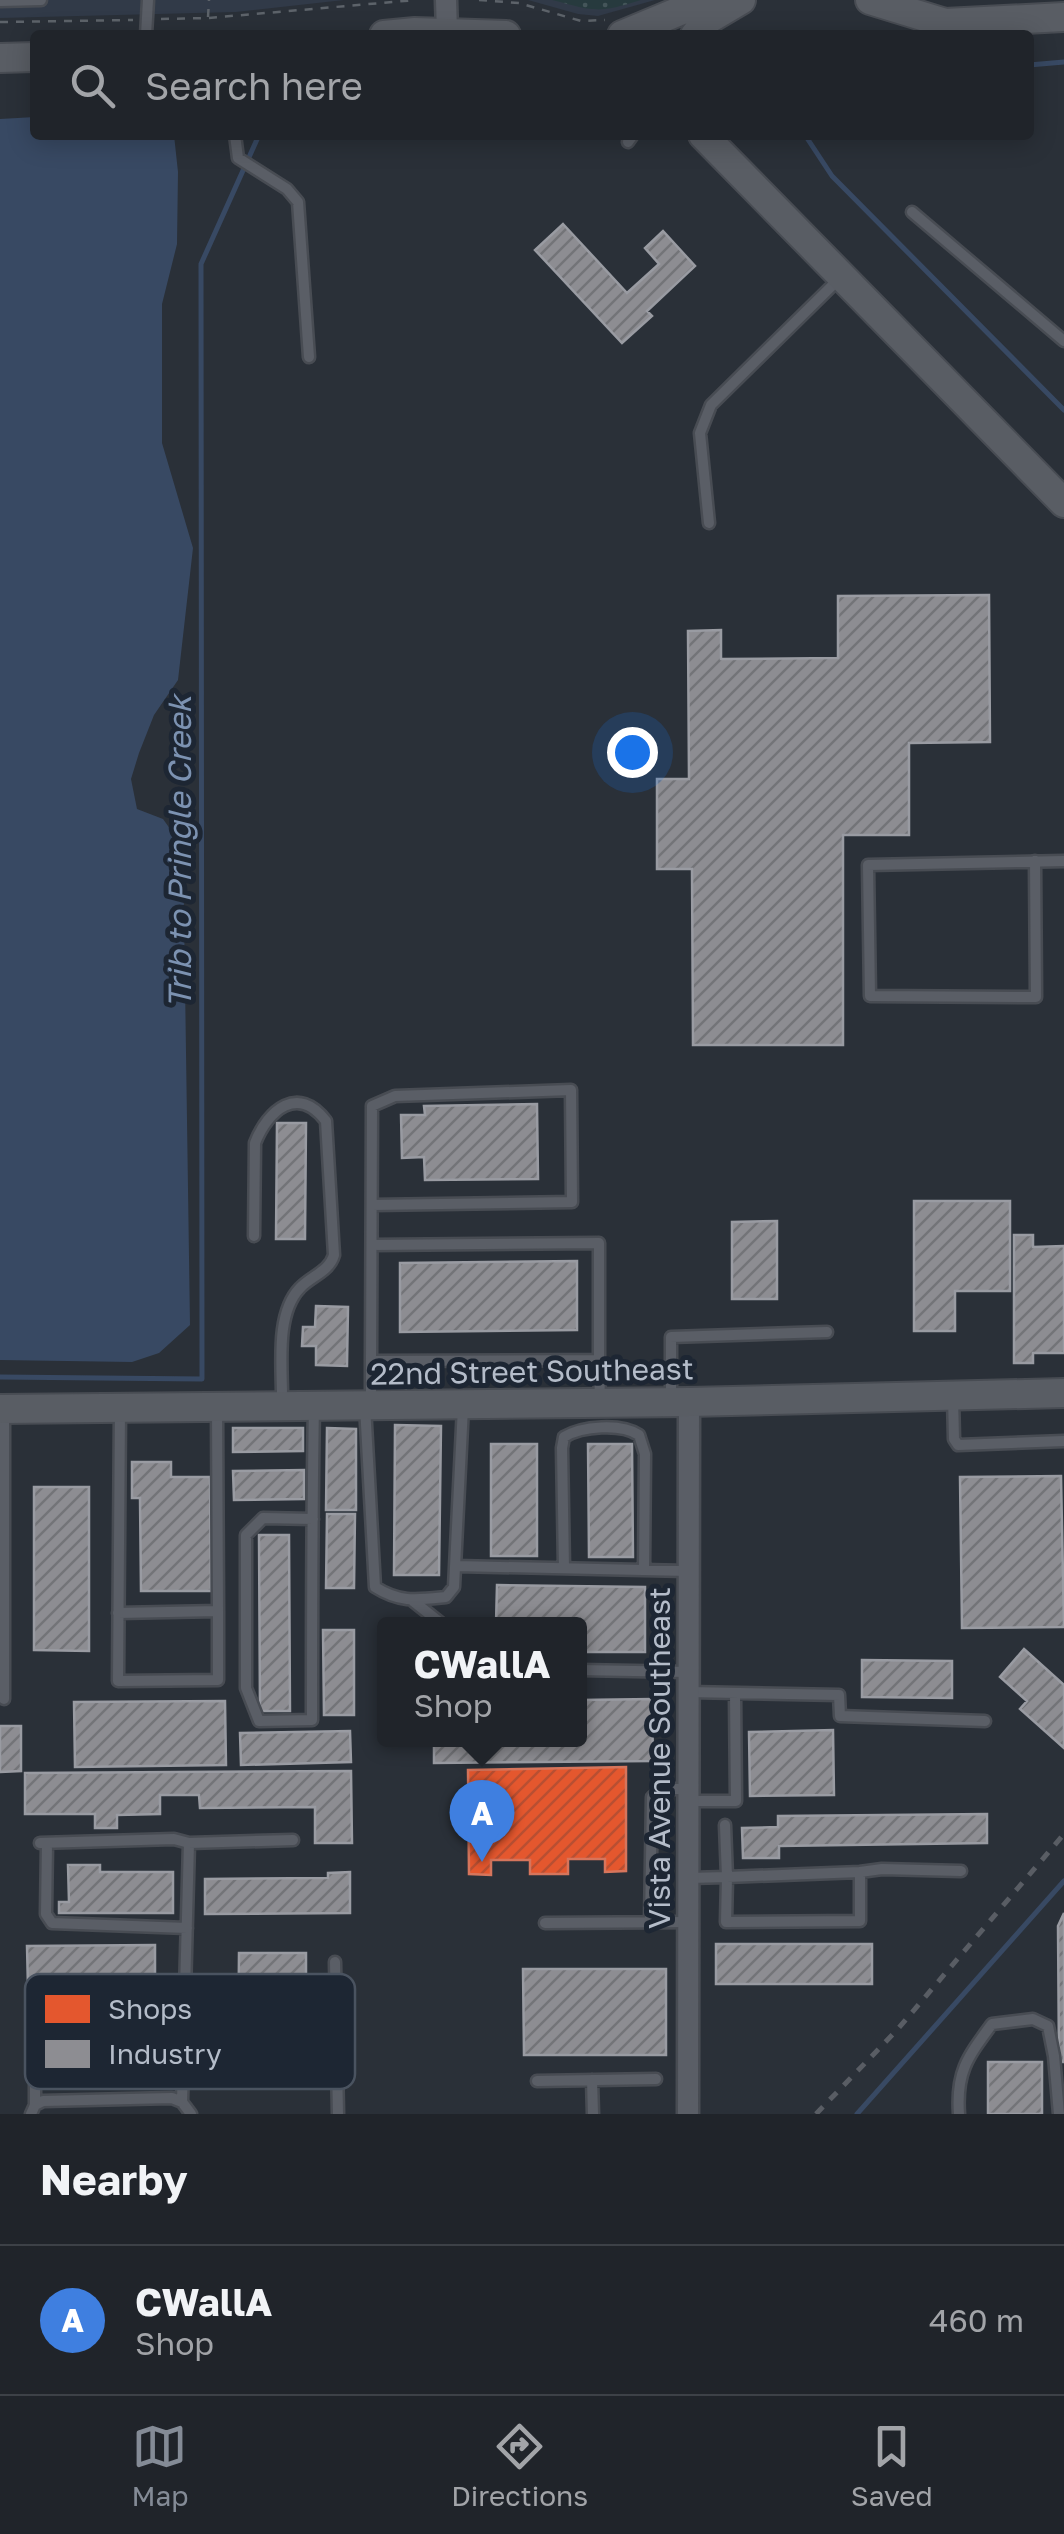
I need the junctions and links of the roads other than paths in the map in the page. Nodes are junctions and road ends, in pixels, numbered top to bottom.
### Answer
1 (0, 0) edge
2 (40, 0) edge
3 (148, 0) edge
4 (446, 0) edge
5 (706, 0) edge
6 (741, 0) edge
7 (870, 0) edge
8 (918, 7) edge
9 (1064, 17) edge
10 (619, 26) edge
11 (147, 30) edge
12 (447, 30) edge
13 (699, 30) edge
14 (0, 58) edge
15 (30, 58) edge
16 (236, 140) edge
17 (707, 140) edge
18 (912, 212) dead end
19 (841, 277) junction
20 (1064, 341) edge
21 (309, 358) dead end
22 (1064, 503) edge
23 (709, 523) dead end
24 (1064, 861) edge
25 (1035, 862) junction
26 (372, 1205) junction
27 (254, 1236) dead end
28 (372, 1245) junction
29 (828, 1332) dead end
30 (599, 1360) junction
31 (371, 1361) junction
32 (1064, 1393) edge
33 (954, 1396) junction
34 (680, 1402) junction
35 (600, 1403) junction
36 (463, 1404) junction
37 (368, 1405) junction
38 (282, 1406) junction
39 (314, 1406) junction
40 (217, 1407) junction
41 (120, 1408) junction
42 (2, 1409) edge
43 (1064, 1441) edge
44 (2, 1447) edge
45 (313, 1519) junction
46 (456, 1566) junction
47 (564, 1568) junction
48 (644, 1570) junction
49 (689, 1571) junction
50 (414, 1601) junction
51 (218, 1611) junction
52 (118, 1613) junction
53 (433, 1617) edge
54 (587, 1671) edge
55 (689, 1682) junction
56 (735, 1693) junction
57 (4, 1699) dead end
58 (985, 1720) dead end
59 (689, 1795) junction
60 (725, 1825) dead end
61 (293, 1840) dead end
62 (189, 1842) junction
63 (960, 1871) dead end
64 (860, 1872) junction
65 (727, 1877) junction
66 (689, 1878) junction
67 (650, 1922) junction
68 (689, 1922) junction
69 (545, 1923) dead end
70 (187, 1928) junction
71 (335, 1962) dead end
72 (185, 1974) edge
73 (335, 1974) edge
74 (656, 2079) dead end
75 (592, 2080) junction
76 (537, 2081) dead end
77 (182, 2089) edge
78 (338, 2089) edge
79 (182, 2102) junction
80 (32, 2110) edge
81 (191, 2114) edge
82 (338, 2114) edge
83 (593, 2114) edge
84 (688, 2114) edge
85 (959, 2114) edge
86 (1059, 2114) edge

1 - 2 lane
3 - 11 lane
4 - 12 street
5 - 10 street
6 - 13 street
7 - 8 street
8 - 9 street
14 - 15 street
16 - 21 lane
17 - 19 street
18 - 20 lane
19 - 22 street
19 - 23 lane
24 - 25 lane
25 - 25 lane
26 - 26 lane
26 - 28 lane
27 - 38 lane
28 - 30 lane
28 - 31 lane
29 - 34 lane
30 - 31 lane
30 - 35 lane
31 - 37 lane
32 - 33 street, 22nd Street Southeast
33 - 34 street, 22nd Street Southeast
33 - 43 lane
34 - 35 street, 22nd Street Southeast
34 - 49 street, Vista Avenue Southeast
35 - 36 street, 22nd Street Southeast
36 - 37 street, 22nd Street Southeast
36 - 46 lane
37 - 39 street, 22nd Street Southeast
37 - 50 lane
38 - 39 street, 22nd Street Southeast
38 - 40 street, 22nd Street Southeast
39 - 45 lane
40 - 41 street, 22nd Street Southeast
40 - 51 lane
41 - 42 street, 22nd Street Southeast
41 - 52 lane
42 - 44 lane
44 - 57 lane
45 - 45 lane
46 - 47 lane
46 - 50 lane
47 - 48 lane
47 - 48 lane
48 - 49 lane
49 - 55 street, Vista Avenue Southeast
50 - 53 lane
51 - 52 lane
51 - 52 lane
54 - 55 lane
55 - 56 lane
55 - 59 street, Vista Avenue Southeast
56 - 58 lane
56 - 59 lane
59 - 66 street, Vista Avenue Southeast
59 - 67 lane
60 - 65 lane
61 - 62 lane
62 - 70 lane
62 - 70 lane
63 - 64 lane
64 - 65 lane
64 - 65 lane
65 - 66 lane
66 - 68 street, Vista Avenue Southeast
67 - 68 lane
67 - 69 lane
68 - 84 street, Vista Avenue Southeast
70 - 72 lane
71 - 73 lane
74 - 75 lane
75 - 76 lane
75 - 83 lane
77 - 79 lane
78 - 82 lane
79 - 80 lane
79 - 81 lane
85 - 86 lane

